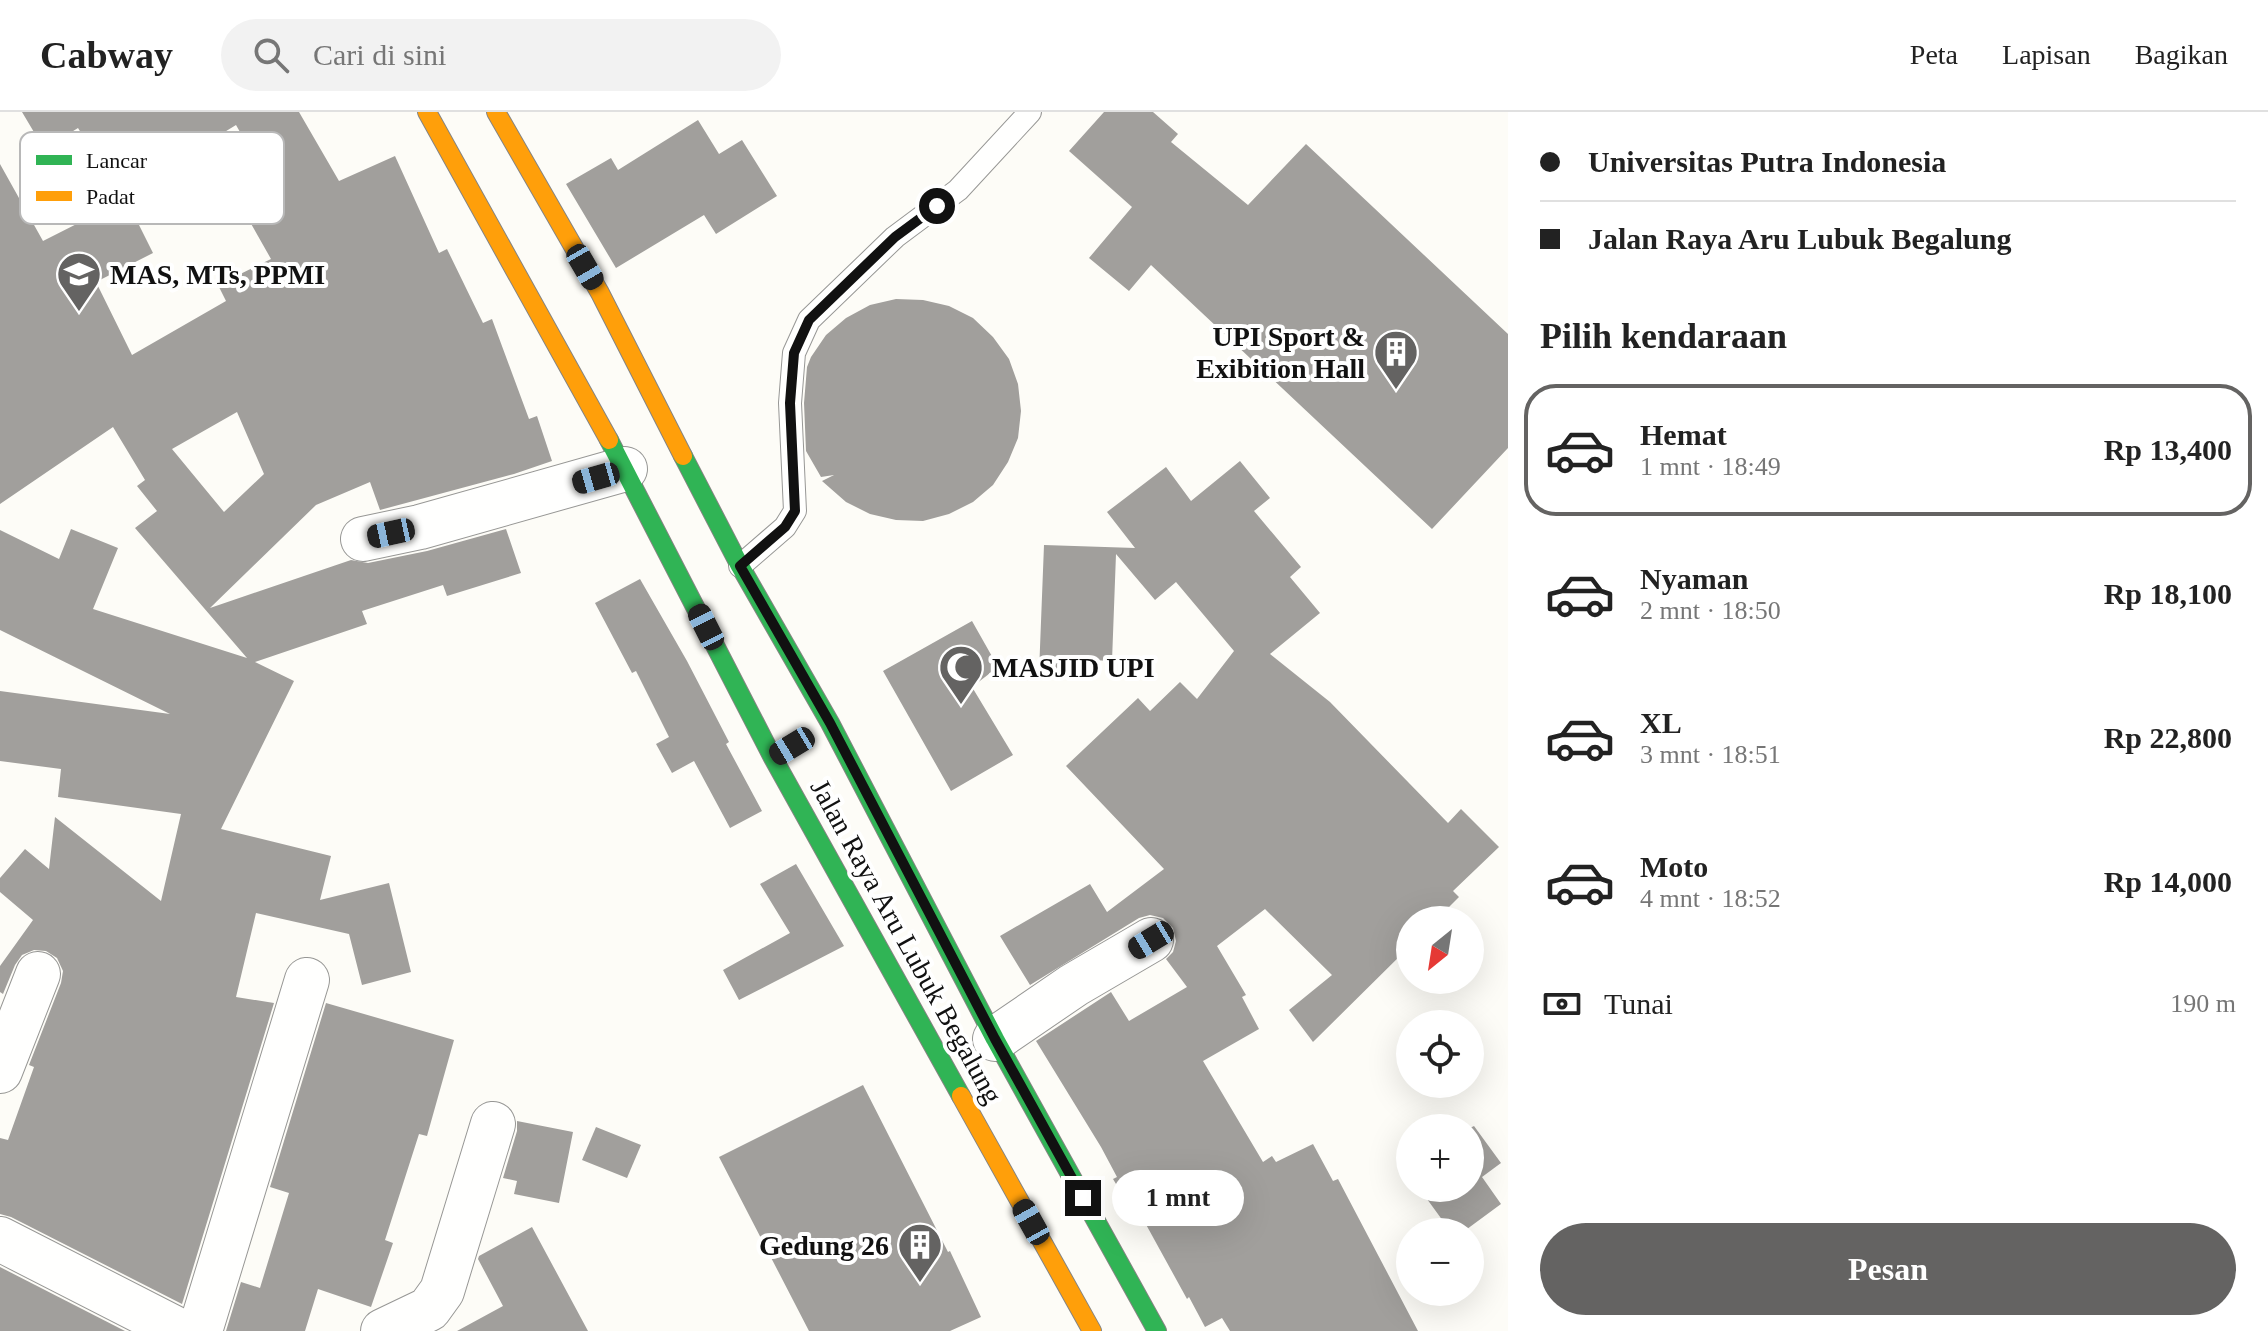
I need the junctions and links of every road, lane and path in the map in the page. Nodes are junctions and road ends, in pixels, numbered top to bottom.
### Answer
1 (427, 112) edge
2 (496, 112) edge
3 (1028, 113) edge
4 (625, 469) junction
5 (363, 539) dead end
6 (740, 566) junction
7 (1151, 940) dead end
8 (38, 974) dead end
9 (307, 980) dead end
10 (995, 1039) junction
11 (0, 1071) edge
12 (493, 1124) dead end
13 (0, 1239) edge
14 (180, 1331) edge
15 (200, 1331) edge
16 (383, 1331) edge
17 (1092, 1331) edge
18 (1157, 1331) edge

1 - 4 main road, Jalan Raya Aru Lubuk Begalung
2 - 6 main road, Jalan Raya Aru Lubuk Begalung
3 - 6 lane
4 - 5 street
4 - 17 main road, Jalan Raya Aru Lubuk Begalung
6 - 10 main road, Jalan Raya Aru Lubuk Begalung
7 - 10 street
8 - 11 street
9 - 15 street
10 - 18 main road, Jalan Raya Aru Lubuk Begalung
12 - 16 street
13 - 14 street

